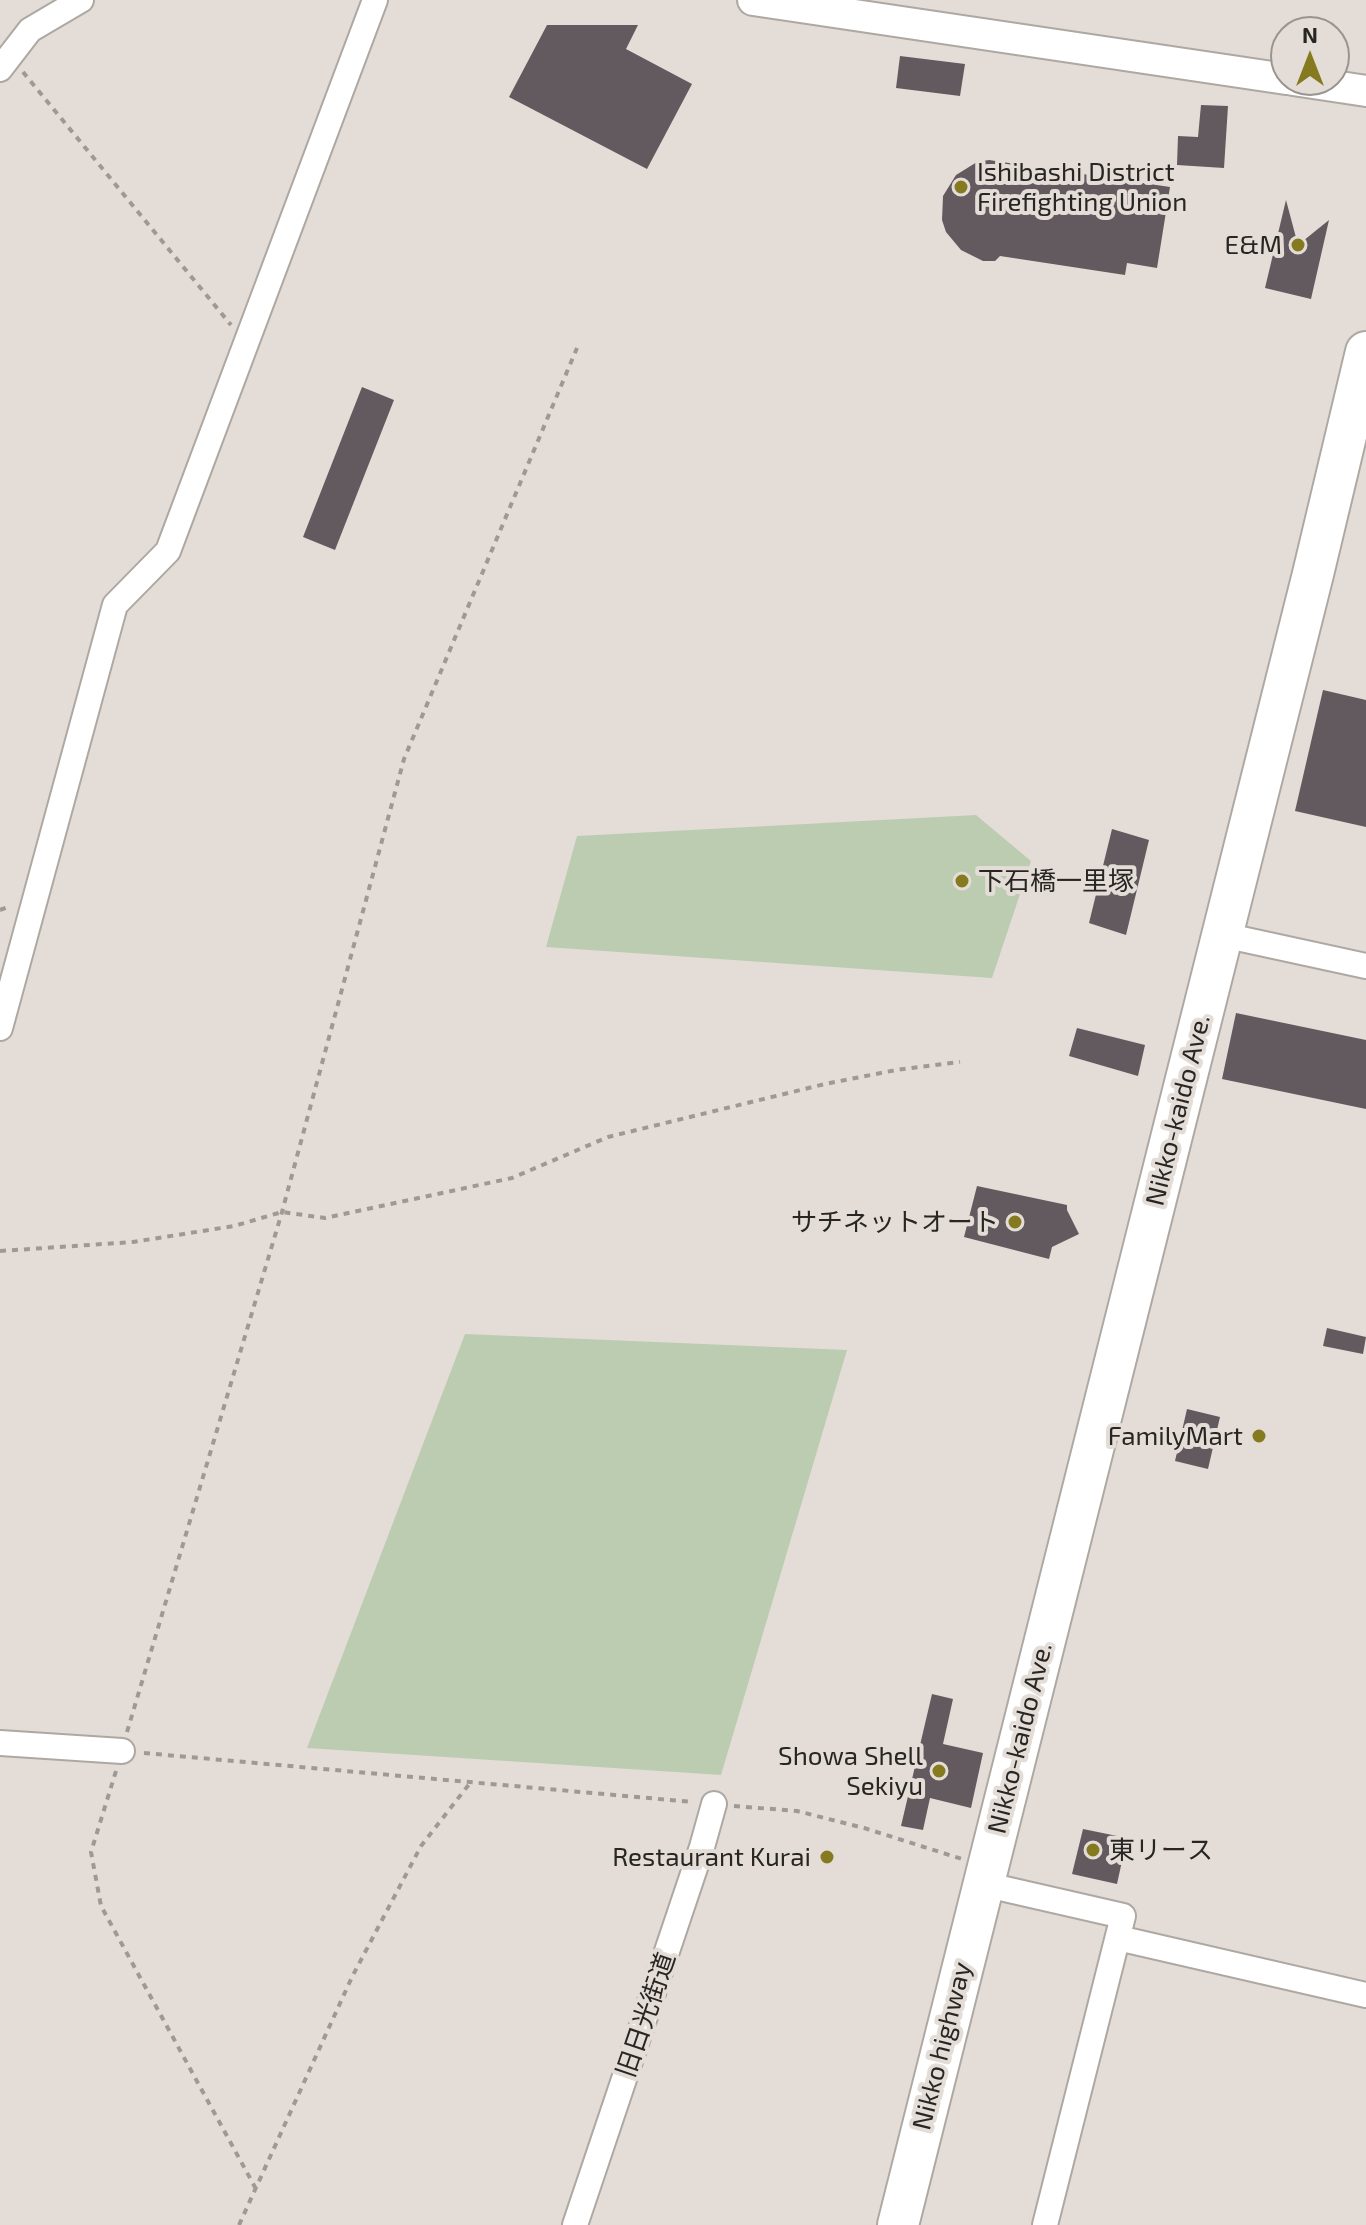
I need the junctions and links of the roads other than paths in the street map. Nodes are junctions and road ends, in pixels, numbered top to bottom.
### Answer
1 (81, 0) edge
2 (375, 0) edge
3 (753, 0) edge
4 (4, 62) edge
5 (1270, 77) edge
6 (1366, 352) edge
7 (1223, 935) junction
8 (1366, 966) edge
9 (0, 1028) edge
10 (0, 1743) edge
11 (122, 1751) road end
12 (714, 1804) dead end
13 (983, 1884) junction
14 (1118, 1938) junction
15 (1366, 1995) edge
16 (575, 2225) edge
17 (898, 2225) edge
18 (1045, 2225) edge

1 - 4 street
2 - 9 street
3 - 5 street
6 - 7 highway
7 - 8 street
7 - 13 highway, Nikko highway
10 - 11 street
12 - 16 street, 旧日光街道
13 - 14 street
13 - 17 highway, Nikko highway
14 - 15 street
14 - 18 street

